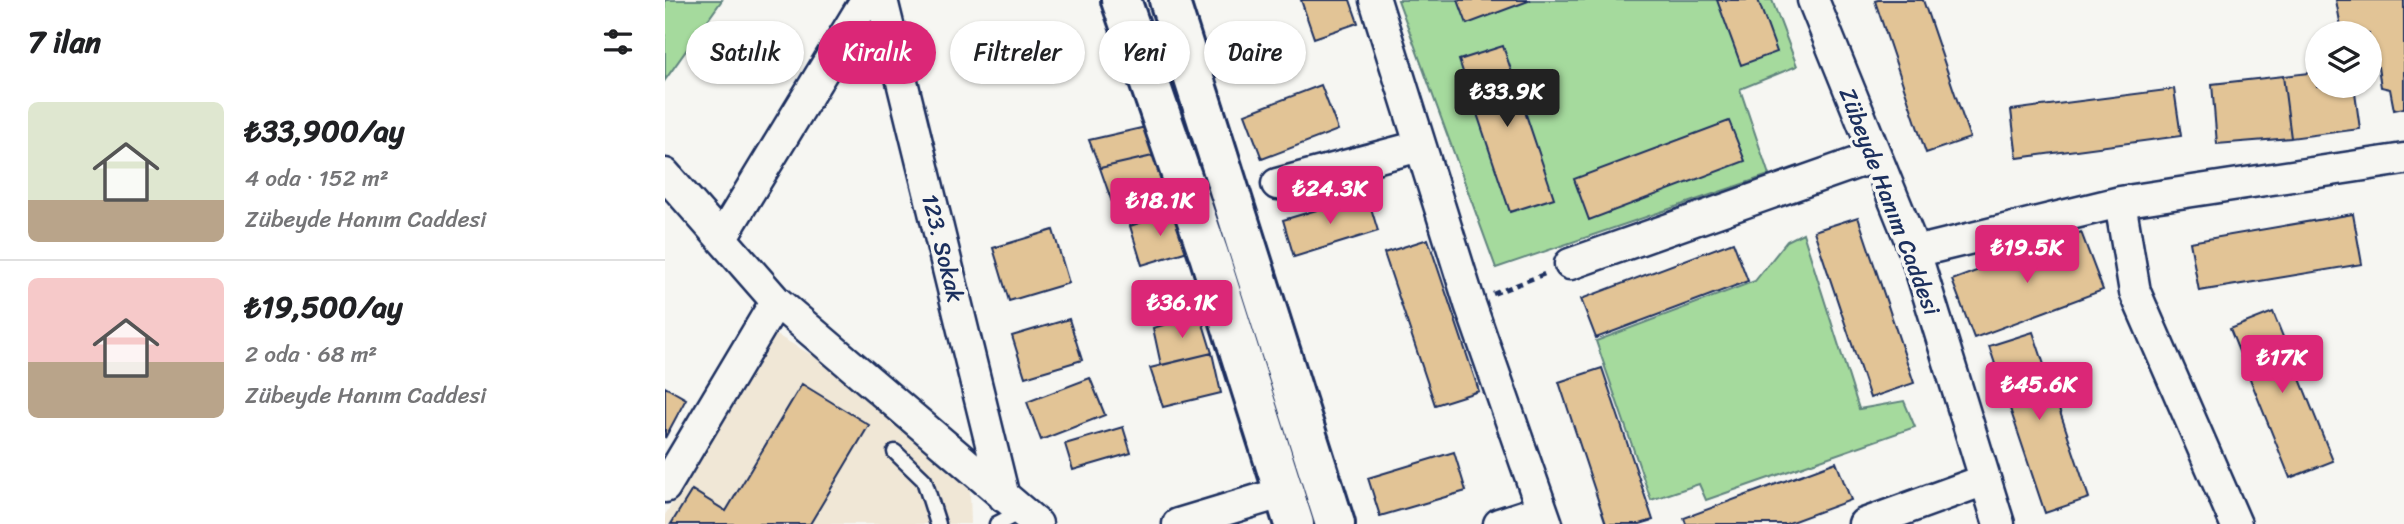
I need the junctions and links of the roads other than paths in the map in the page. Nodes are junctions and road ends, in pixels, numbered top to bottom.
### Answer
1 (866, 0) edge
2 (882, 0) edge
3 (1121, 0) edge
4 (1169, 0) edge
5 (1375, 0) edge
6 (1812, 0) edge
7 (1420, 146) junction
8 (1876, 156) junction
9 (2404, 159) edge
10 (665, 174) edge
11 (1277, 184) dead end
12 (2120, 202) junction
13 (722, 237) junction
14 (1915, 252) junction
15 (1570, 264) road end
16 (776, 301) junction
17 (895, 453) dead end
18 (1985, 480) junction
19 (665, 487) edge
20 (1289, 508) edge
21 (1015, 514) edge
22 (1544, 517) edge
23 (938, 524) edge
24 (1178, 524) edge
25 (1335, 524) edge
26 (1499, 524) edge
27 (1864, 524) edge
28 (1999, 524) edge
29 (2236, 524) edge

1 - 13 street
2 - 21 street, 123. Sokak
3 - 20 main road
4 - 25 main road
5 - 7 street
6 - 8 street, Zübeyde Hanım Caddesi
7 - 11 street
7 - 22 street
8 - 14 street, Zübeyde Hanım Caddesi
8 - 15 street
9 - 12 street
10 - 13 street
12 - 14 street
12 - 29 street
13 - 16 street
14 - 18 street, Zübeyde Hanım Caddesi
16 - 19 street
16 - 21 street
17 - 23 lane
18 - 27 street
18 - 28 street, Zübeyde Hanım Caddesi
20 - 24 street
22 - 26 street

